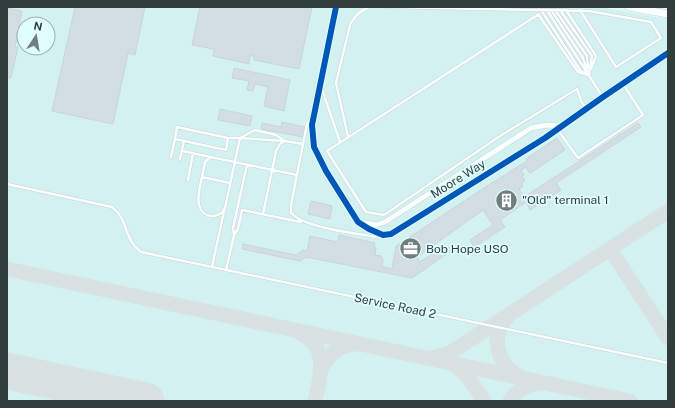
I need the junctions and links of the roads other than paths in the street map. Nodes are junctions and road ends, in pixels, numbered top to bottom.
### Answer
1 (336, 7) edge
2 (370, 7) edge
3 (388, 7) edge
4 (629, 7) edge
5 (536, 10) junction
6 (540, 10) junction
7 (547, 10) junction
8 (551, 10) junction
9 (555, 10) junction
10 (560, 10) junction
11 (566, 10) junction
12 (580, 10) junction
13 (539, 14) junction
14 (668, 14) edge
15 (668, 53) edge
16 (589, 75) junction
17 (623, 84) junction
18 (320, 85) junction
19 (603, 97) junction
20 (586, 109) junction
21 (315, 111) junction
22 (559, 127) junction
23 (348, 137) junction
24 (228, 138) junction
25 (240, 138) junction
26 (175, 139) junction
27 (184, 141) junction
28 (285, 141) junction
29 (340, 142) junction
30 (303, 144) junction
31 (182, 151) junction
32 (193, 153) junction
33 (171, 157) dead end
34 (210, 157) junction
35 (180, 159) dead end
36 (235, 162) junction
37 (247, 165) junction
38 (272, 170) junction
39 (297, 175) junction
40 (202, 177) junction
41 (188, 180) dead end
42 (230, 183) junction
43 (7, 184) edge
44 (225, 208) junction
45 (263, 214) junction
46 (358, 222) junction
47 (312, 224) junction
48 (234, 235) junction
49 (383, 235) junction
50 (212, 268) junction
51 (226, 270) junction
52 (668, 364) edge

1 - 18 street
2 - 23 lane
3 - 5 lane
4 - 14 main road
5 - 6 lane
5 - 13 lane
6 - 7 lane
6 - 16 lane
7 - 8 lane
7 - 16 lane
8 - 9 lane
8 - 16 lane
9 - 10 lane
9 - 16 lane
10 - 11 lane
10 - 16 lane
11 - 12 lane
11 - 16 lane
12 - 12 lane
13 - 16 lane
13 - 23 lane
15 - 17 street, Moore Way
16 - 19 lane
17 - 19 street, Moore Way
17 - 22 lane
18 - 21 street
18 - 29 lane
19 - 20 street, Moore Way
20 - 22 street, Moore Way
20 - 29 lane
21 - 30 lane
21 - 46 street
22 - 46 street
22 - 49 street, Moore Way
23 - 29 lane
24 - 25 lane
24 - 26 lane
24 - 27 lane
25 - 28 lane
25 - 28 lane
25 - 36 lane
26 - 27 lane
26 - 33 lane
27 - 31 lane
28 - 30 lane
28 - 38 lane
30 - 39 lane
31 - 32 lane
31 - 35 lane
32 - 34 lane
32 - 41 lane
34 - 36 lane
34 - 40 lane
36 - 37 lane
36 - 42 lane
37 - 38 lane
37 - 48 lane
38 - 39 lane
38 - 45 lane
39 - 47 lane
40 - 42 lane
40 - 44 lane
42 - 44 lane
43 - 50 lane, Service Road 2
44 - 50 lane
45 - 47 lane
45 - 48 lane
46 - 49 street
47 - 49 lane
48 - 51 lane
50 - 51 lane, Service Road 2
51 - 52 lane, Service Road 2

